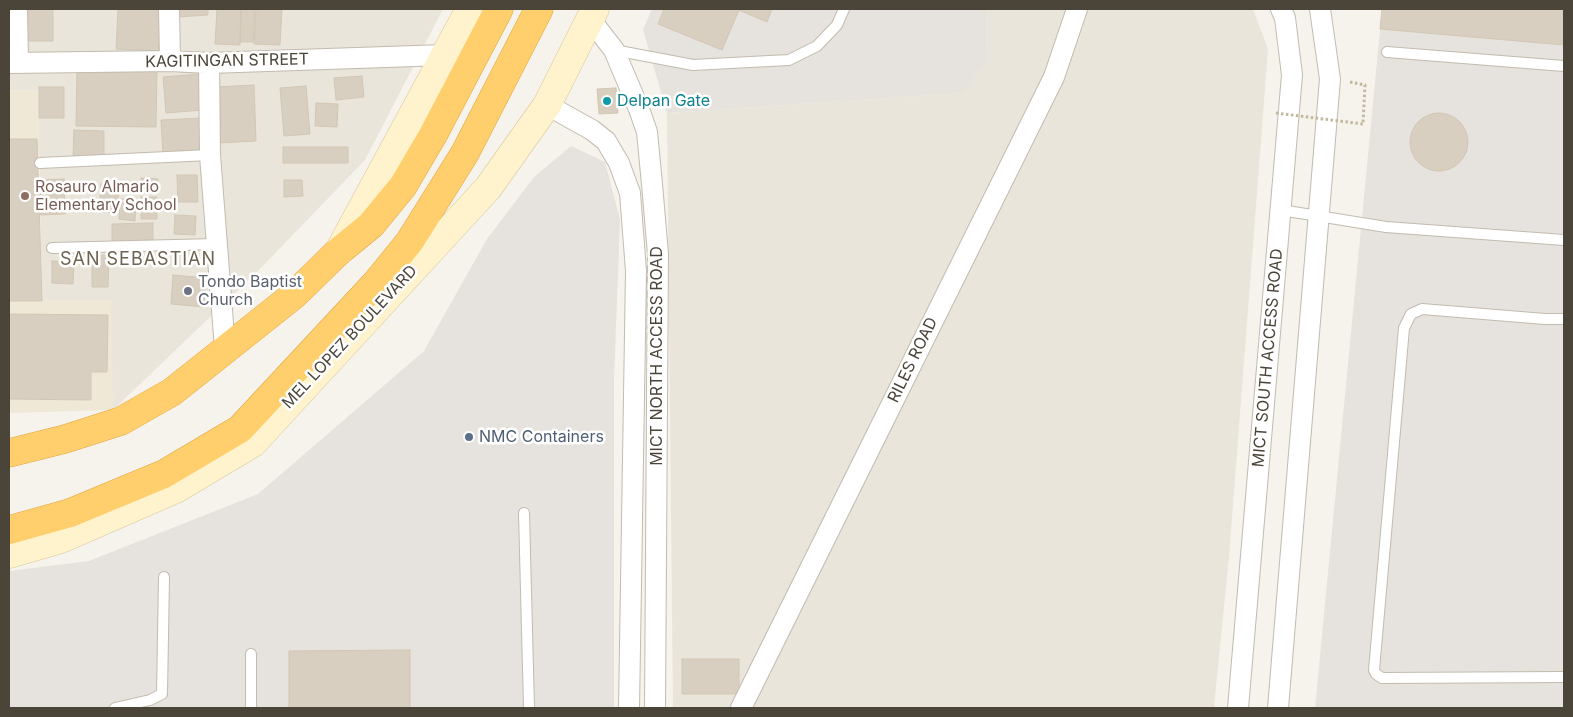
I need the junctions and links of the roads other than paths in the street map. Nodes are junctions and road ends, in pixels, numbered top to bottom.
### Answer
1 (17, 9) edge
2 (169, 9) edge
3 (470, 9) edge
4 (499, 9) edge
5 (539, 9) edge
6 (844, 9) edge
7 (1077, 9) edge
8 (1281, 9) edge
9 (1320, 9) edge
10 (593, 14) edge
11 (614, 50) junction
12 (1387, 52) dead end
13 (445, 55) junction
14 (170, 62) junction
15 (14, 63) edge
16 (209, 63) junction
17 (1564, 66) edge
18 (546, 104) junction
19 (210, 154) junction
20 (40, 163) dead end
21 (1281, 210) junction
22 (1319, 215) junction
23 (1564, 240) edge
24 (216, 244) junction
25 (52, 248) dead end
26 (338, 252) junction
27 (1564, 319) edge
28 (225, 350) junction
29 (9, 453) edge
30 (524, 513) dead end
31 (9, 530) edge
32 (9, 554) edge
33 (164, 577) dead end
34 (251, 654) dead end
35 (1564, 677) edge
36 (115, 708) edge
37 (251, 708) edge
38 (529, 708) edge
39 (629, 708) edge
40 (655, 708) edge
41 (741, 708) edge
42 (1238, 708) edge
43 (1278, 708) edge

1 - 15 street
2 - 14 street
3 - 13 main road
4 - 26 highway
5 - 31 highway, MEL LOPEZ BOULEVARD
6 - 11 lane
7 - 41 street, RILES ROAD
8 - 21 street, MICT SOUTH ACCESS ROAD
9 - 22 street
10 - 11 street, MICT NORTH ACCESS ROAD
10 - 18 main road, MEL LOPEZ BOULEVARD
11 - 40 street, MICT NORTH ACCESS ROAD
12 - 17 lane
13 - 16 street, KAGITINGAN STREET
13 - 26 main road
14 - 15 street, KAGITINGAN STREET
14 - 16 street, KAGITINGAN STREET
16 - 19 street
18 - 32 main road, MEL LOPEZ BOULEVARD
18 - 39 street, MICT NORTH ACCESS ROAD
19 - 20 lane
19 - 24 street
21 - 22 lane
21 - 42 street, MICT SOUTH ACCESS ROAD
22 - 23 lane
22 - 43 street
24 - 25 lane
24 - 28 street
26 - 28 highway
27 - 35 lane
28 - 29 highway
30 - 38 lane
33 - 36 lane
34 - 37 lane

